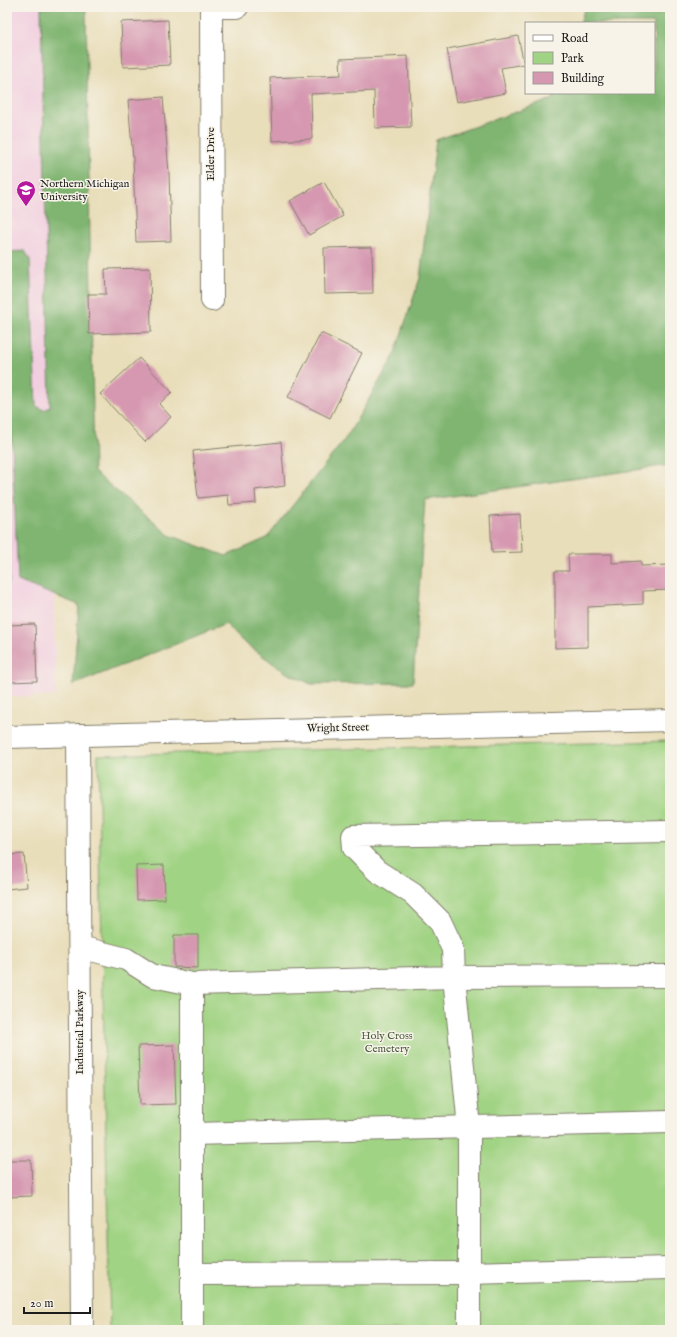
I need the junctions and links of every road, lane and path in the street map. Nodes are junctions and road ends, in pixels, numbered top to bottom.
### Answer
1 (211, 7) edge
2 (237, 7) edge
3 (212, 300) dead end
4 (670, 720) edge
5 (78, 735) junction
6 (7, 736) edge
7 (670, 831) edge
8 (80, 947) junction
9 (670, 976) edge
10 (454, 977) junction
11 (192, 984) junction
12 (670, 1122) edge
13 (469, 1127) junction
14 (192, 1134) junction
15 (670, 1268) edge
16 (469, 1273) junction
17 (192, 1274) junction
18 (82, 1330) edge
19 (192, 1330) edge
20 (469, 1330) edge

1 - 2 street
1 - 3 street, Elder Drive
4 - 5 street, Wright Street
5 - 6 street, Wright Street
5 - 8 street, Industrial Parkway
7 - 10 street
8 - 11 street
8 - 18 street, Industrial Parkway
9 - 10 street
10 - 11 street
10 - 13 street
11 - 14 street
12 - 13 street
13 - 14 street
13 - 16 street
14 - 17 street
15 - 16 street
16 - 17 street
16 - 20 street
17 - 19 street

